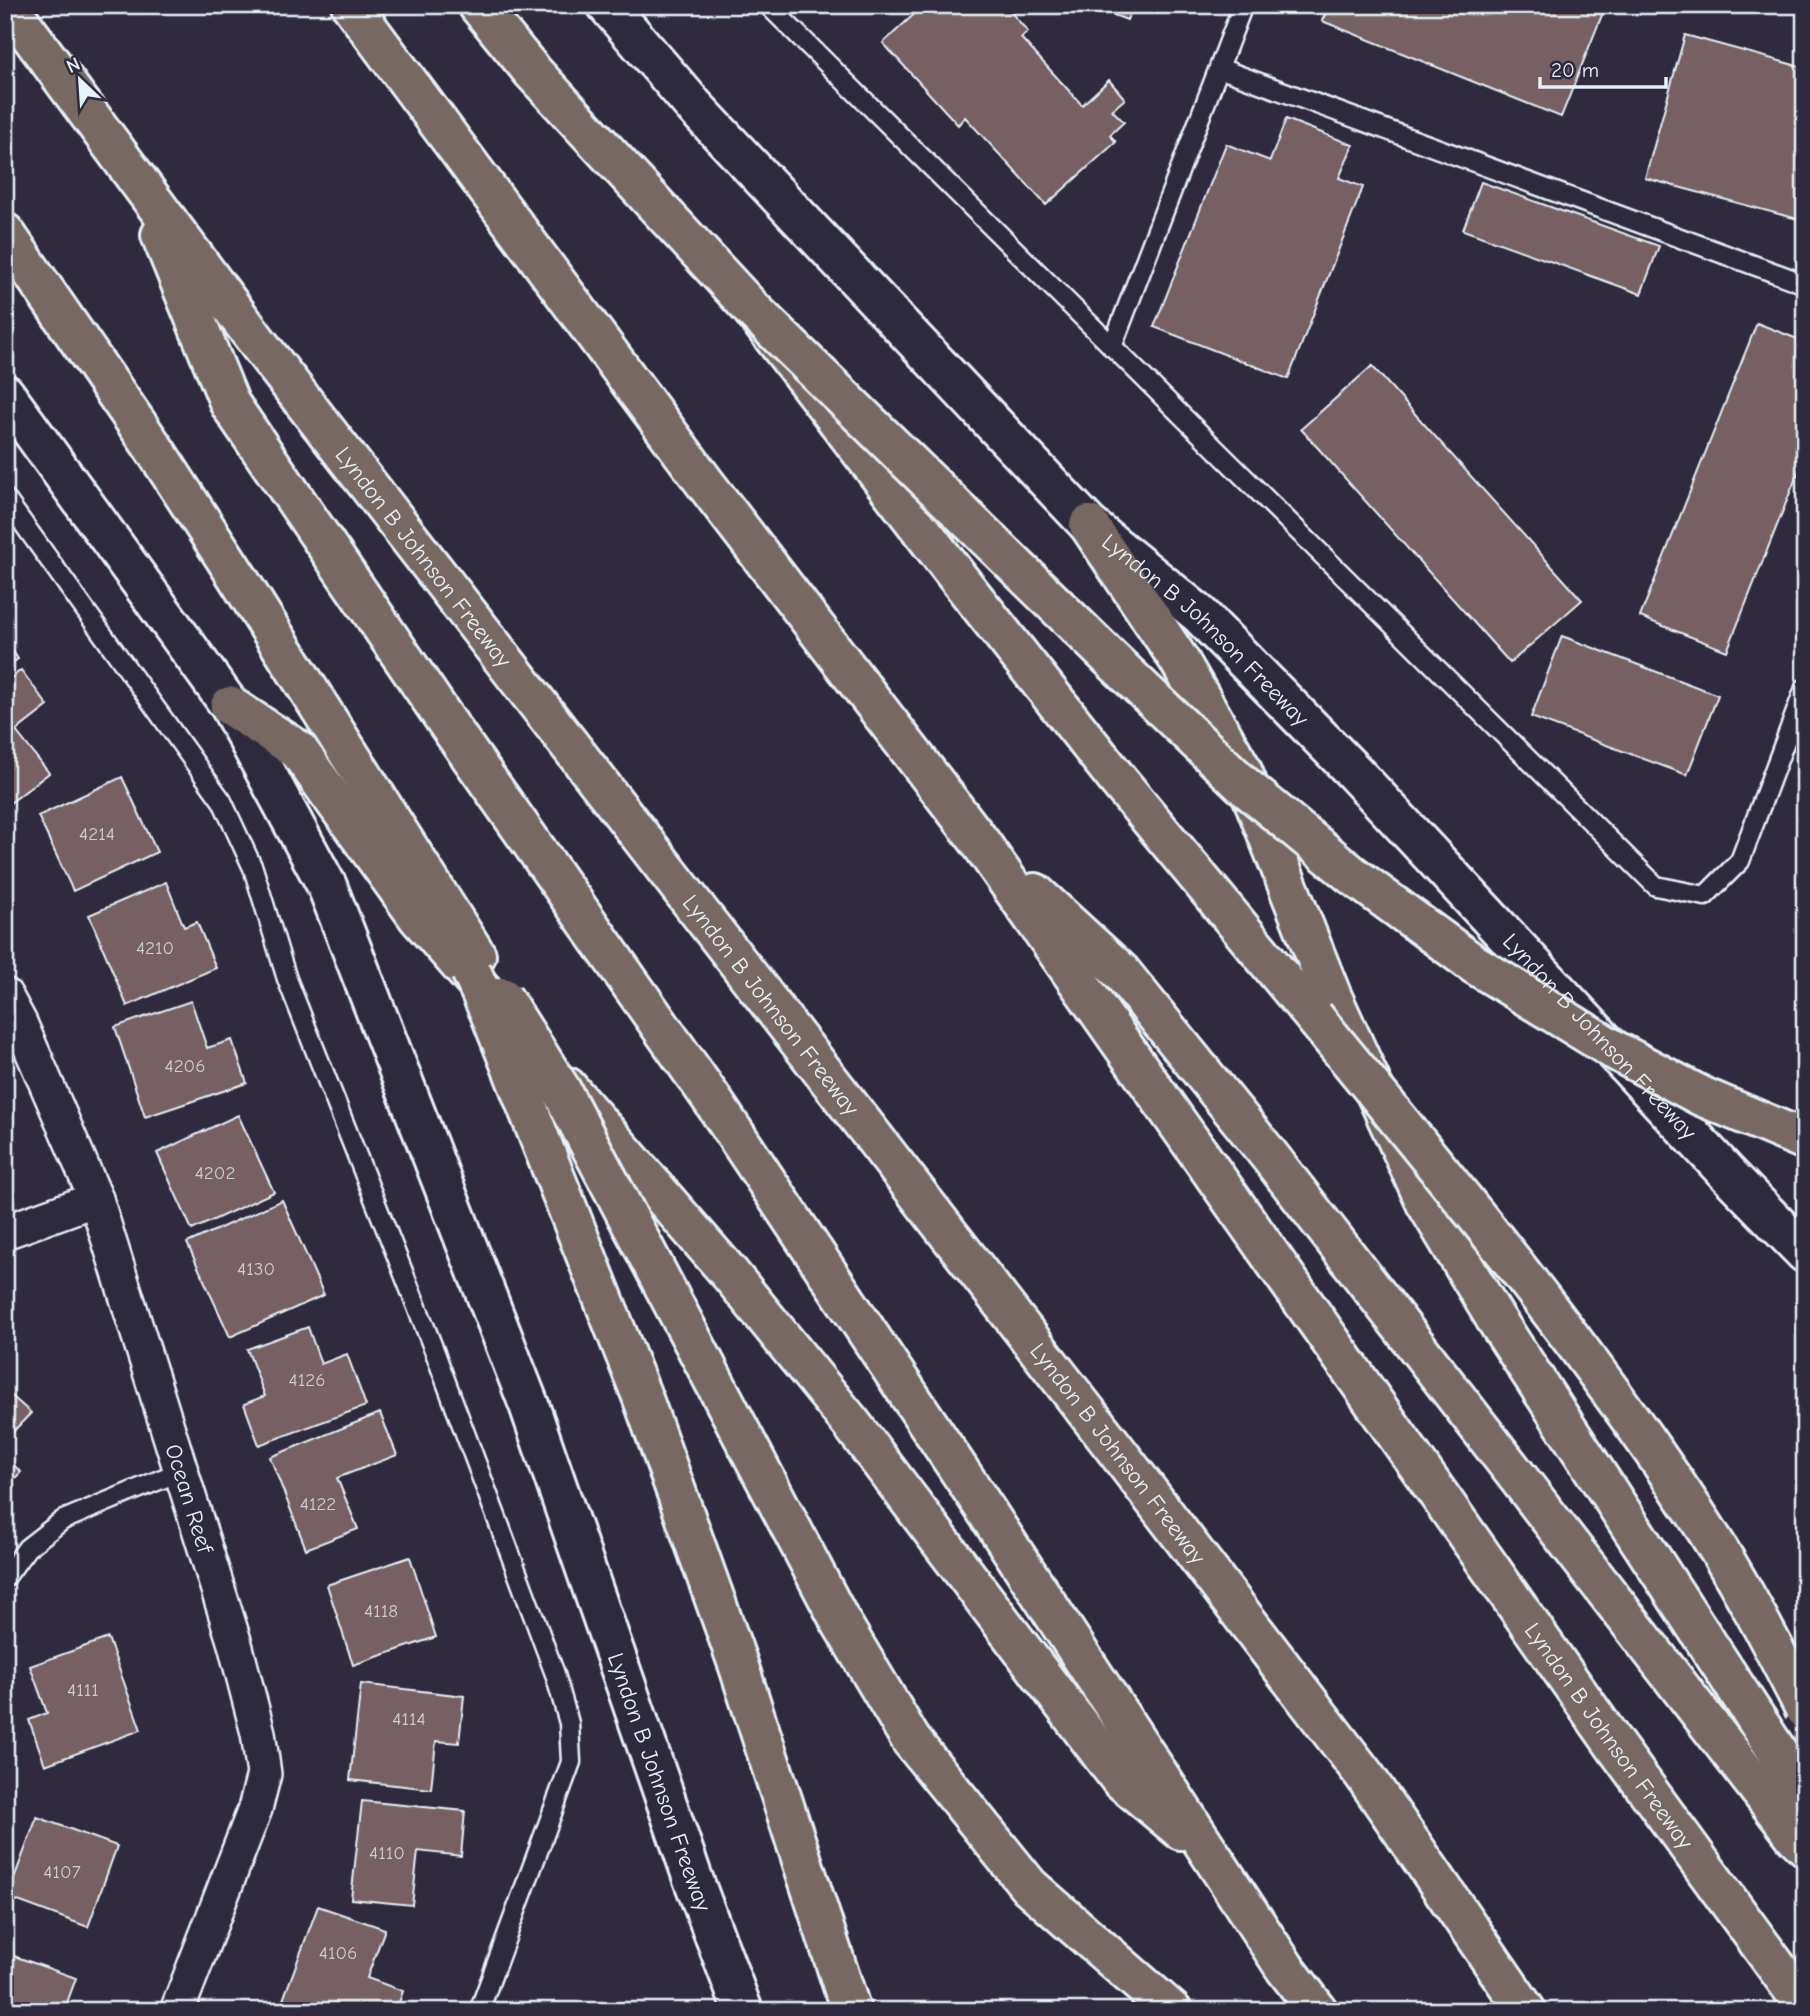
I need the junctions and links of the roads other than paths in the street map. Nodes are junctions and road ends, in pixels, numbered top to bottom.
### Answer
1 (8, 5) edge
2 (351, 5) edge
3 (478, 5) edge
4 (607, 5) edge
5 (768, 5) edge
6 (1243, 5) edge
7 (1219, 68) junction
8 (141, 184) junction
9 (5, 233) edge
10 (1805, 284) edge
11 (751, 308) junction
12 (1112, 346) junction
13 (5, 394) edge
14 (5, 498) edge
15 (1089, 525) junction
16 (1805, 688) edge
17 (230, 706) junction
18 (980, 842) junction
19 (477, 968) junction
20 (5, 995) edge
21 (1805, 1140) edge
22 (96, 1199) junction
23 (5, 1232) edge
24 (1805, 1253) edge
25 (181, 1471) junction
26 (5, 1578) edge
27 (1805, 1709) edge
28 (1805, 1794) edge
29 (1805, 1846) edge
30 (1214, 1858) junction
31 (1805, 2006) edge
32 (177, 2011) edge
33 (479, 2011) edge
34 (743, 2011) edge
35 (851, 2011) edge
36 (1172, 2011) edge
37 (1318, 2011) edge
38 (1526, 2011) edge

1 - 8 highway, Lyndon B Johnson Freeway
2 - 18 highway, Lyndon B Johnson Freeway
3 - 11 highway
4 - 15 main road, Lyndon B Johnson Freeway
5 - 12 lane
6 - 7 lane
7 - 10 lane
7 - 12 lane
8 - 30 highway
8 - 38 highway, Lyndon B Johnson Freeway
9 - 19 highway
11 - 21 highway, bridge
11 - 27 highway, bridge
12 - 16 lane
13 - 17 main road, Lyndon B Johnson Freeway
14 - 33 lane
15 - 24 main road, Lyndon B Johnson Freeway
15 - 28 highway
17 - 30 highway
17 - 34 main road, Lyndon B Johnson Freeway
18 - 29 highway
18 - 31 highway, Lyndon B Johnson Freeway
19 - 35 highway, bridge
19 - 36 highway, bridge
20 - 22 street, Ocean Reef
22 - 23 street
22 - 25 street, Ocean Reef
25 - 26 lane
25 - 32 street, Ocean Reef
30 - 37 highway

